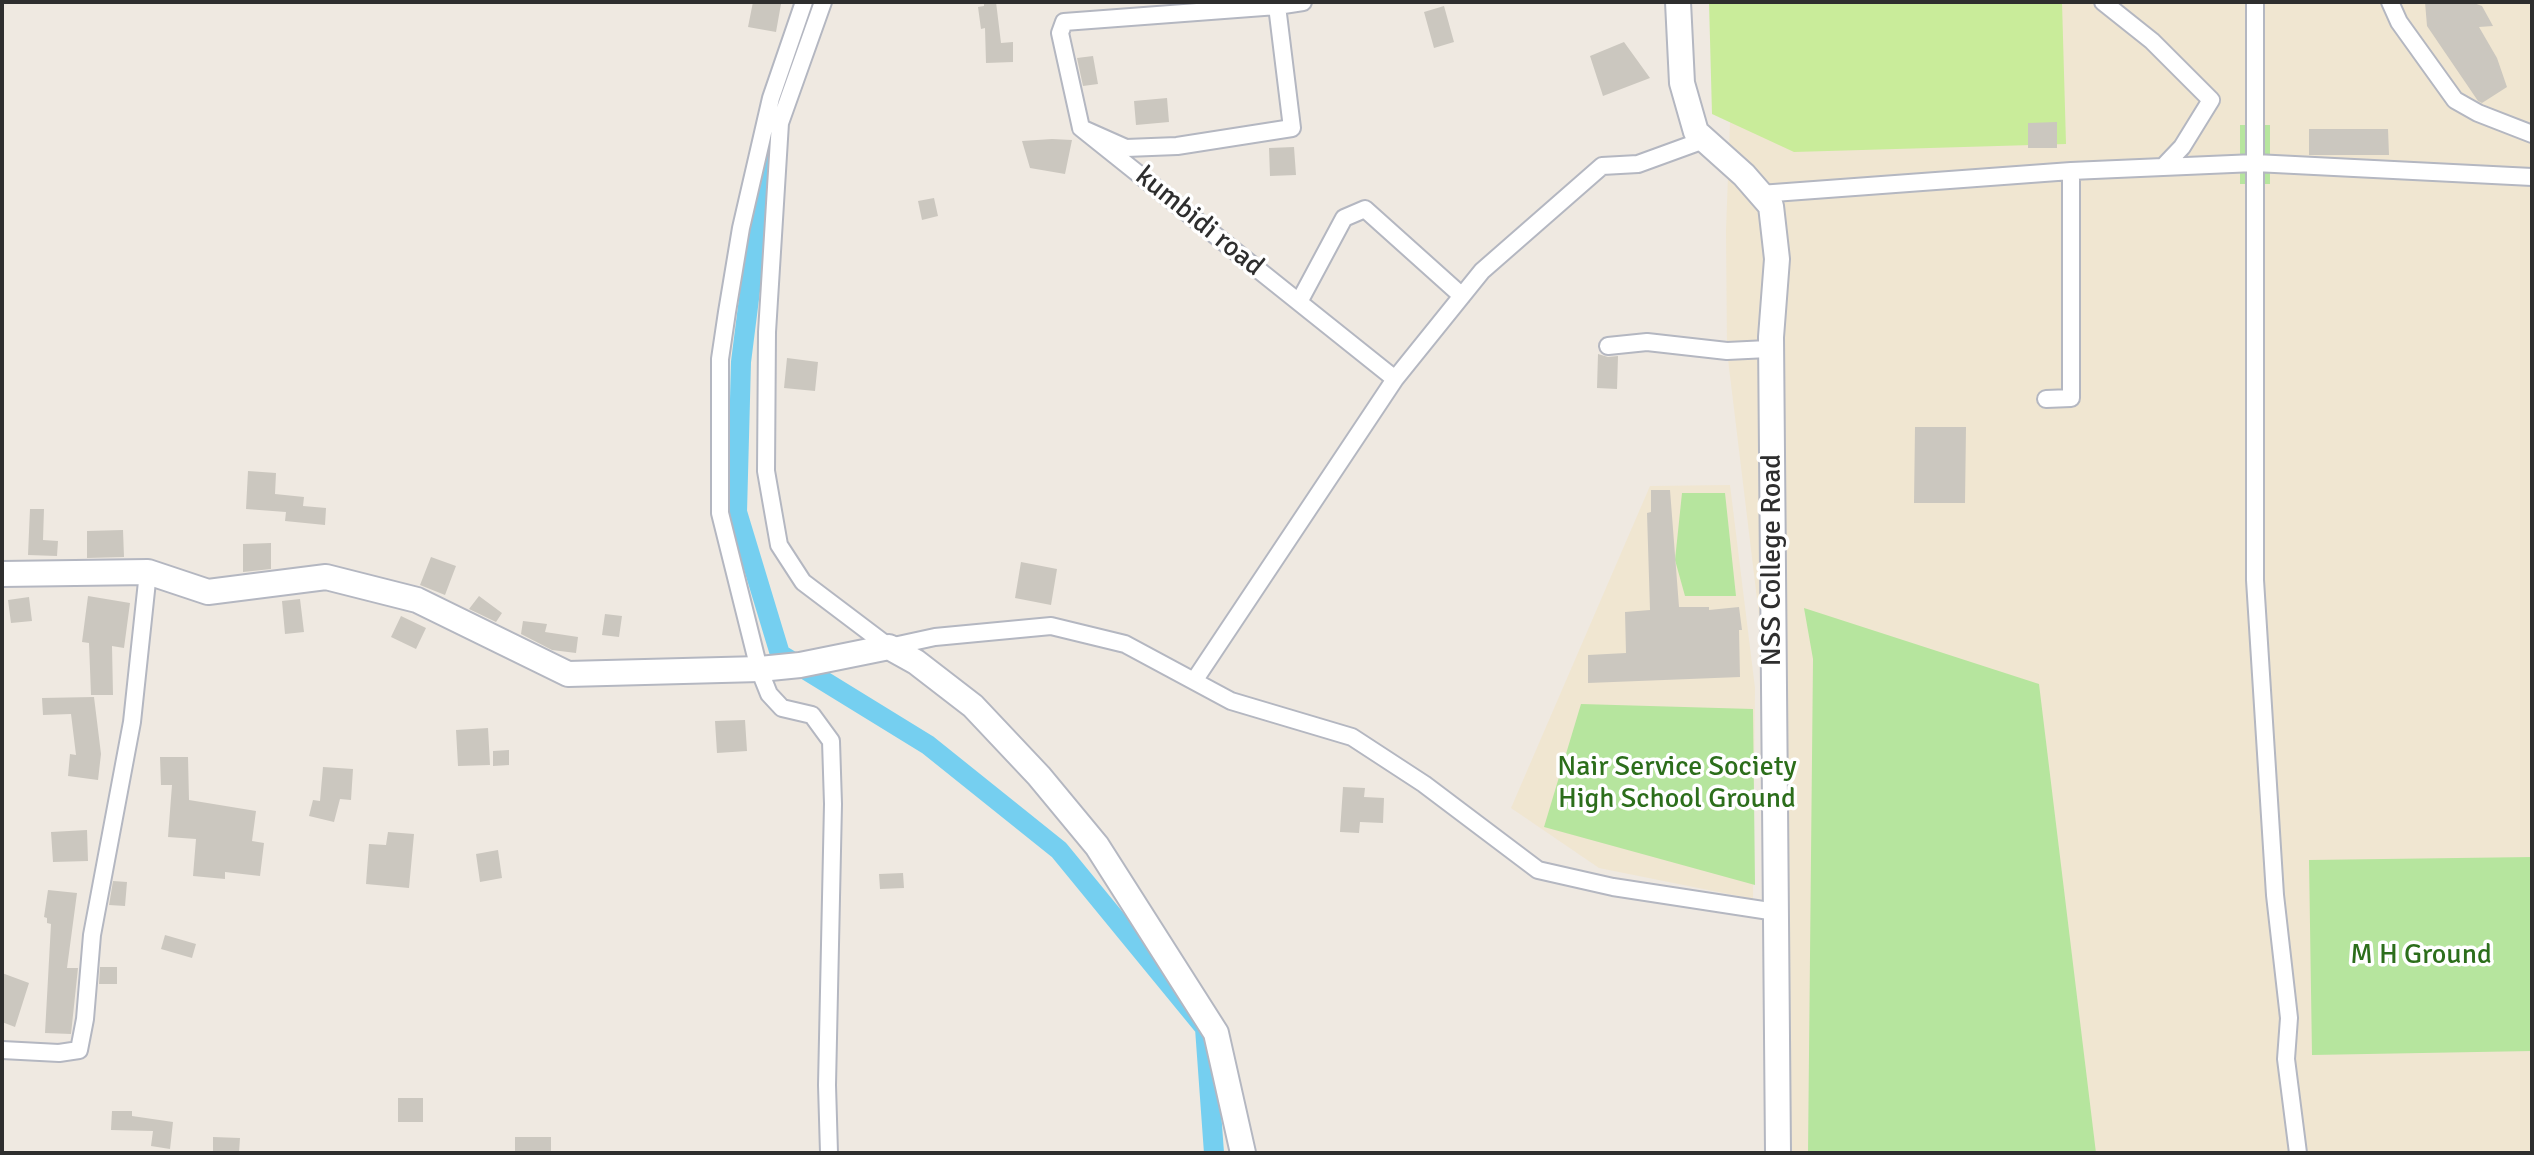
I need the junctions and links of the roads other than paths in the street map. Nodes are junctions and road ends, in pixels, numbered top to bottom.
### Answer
1 (804, 2) edge
2 (823, 2) edge
3 (1303, 2) edge
4 (1678, 2) edge
5 (2103, 2) edge
6 (2255, 2) edge
7 (2390, 2) edge
8 (1277, 6) junction
9 (1081, 128) junction
10 (2532, 134) edge
11 (1704, 140) junction
12 (2255, 163) junction
13 (2163, 167) junction
14 (2071, 171) junction
15 (2532, 177) edge
16 (1760, 194) junction
17 (1462, 296) junction
18 (1299, 302) junction
19 (1773, 322) junction
20 (1608, 346) dead end
21 (1395, 379) junction
22 (2046, 399) dead end
23 (148, 572) junction
24 (2, 574) edge
25 (889, 647) junction
26 (759, 669) junction
27 (1194, 681) junction
28 (1776, 912) junction
29 (2, 1050) edge
30 (829, 1153) edge
31 (1243, 1153) edge
32 (1778, 1153) edge
33 (2298, 1153) edge

1 - 26 street
2 - 25 street
3 - 8 street
4 - 11 street, NSS College Road
5 - 13 street
6 - 12 street
7 - 10 street
8 - 9 street
8 - 9 street, kumbidi road
9 - 18 street, kumbidi road
11 - 16 street, NSS College Road
11 - 17 street
12 - 13 street
12 - 15 street
12 - 33 street
13 - 14 street
14 - 16 street
14 - 22 street
16 - 19 street, NSS College Road
17 - 18 street
17 - 21 street
18 - 21 street, kumbidi road
19 - 20 street
19 - 28 street, NSS College Road
21 - 27 street
23 - 24 street
23 - 26 street
23 - 29 street
25 - 26 street
25 - 27 street
25 - 31 street
26 - 30 street
27 - 28 street
28 - 32 street, NSS College Road

